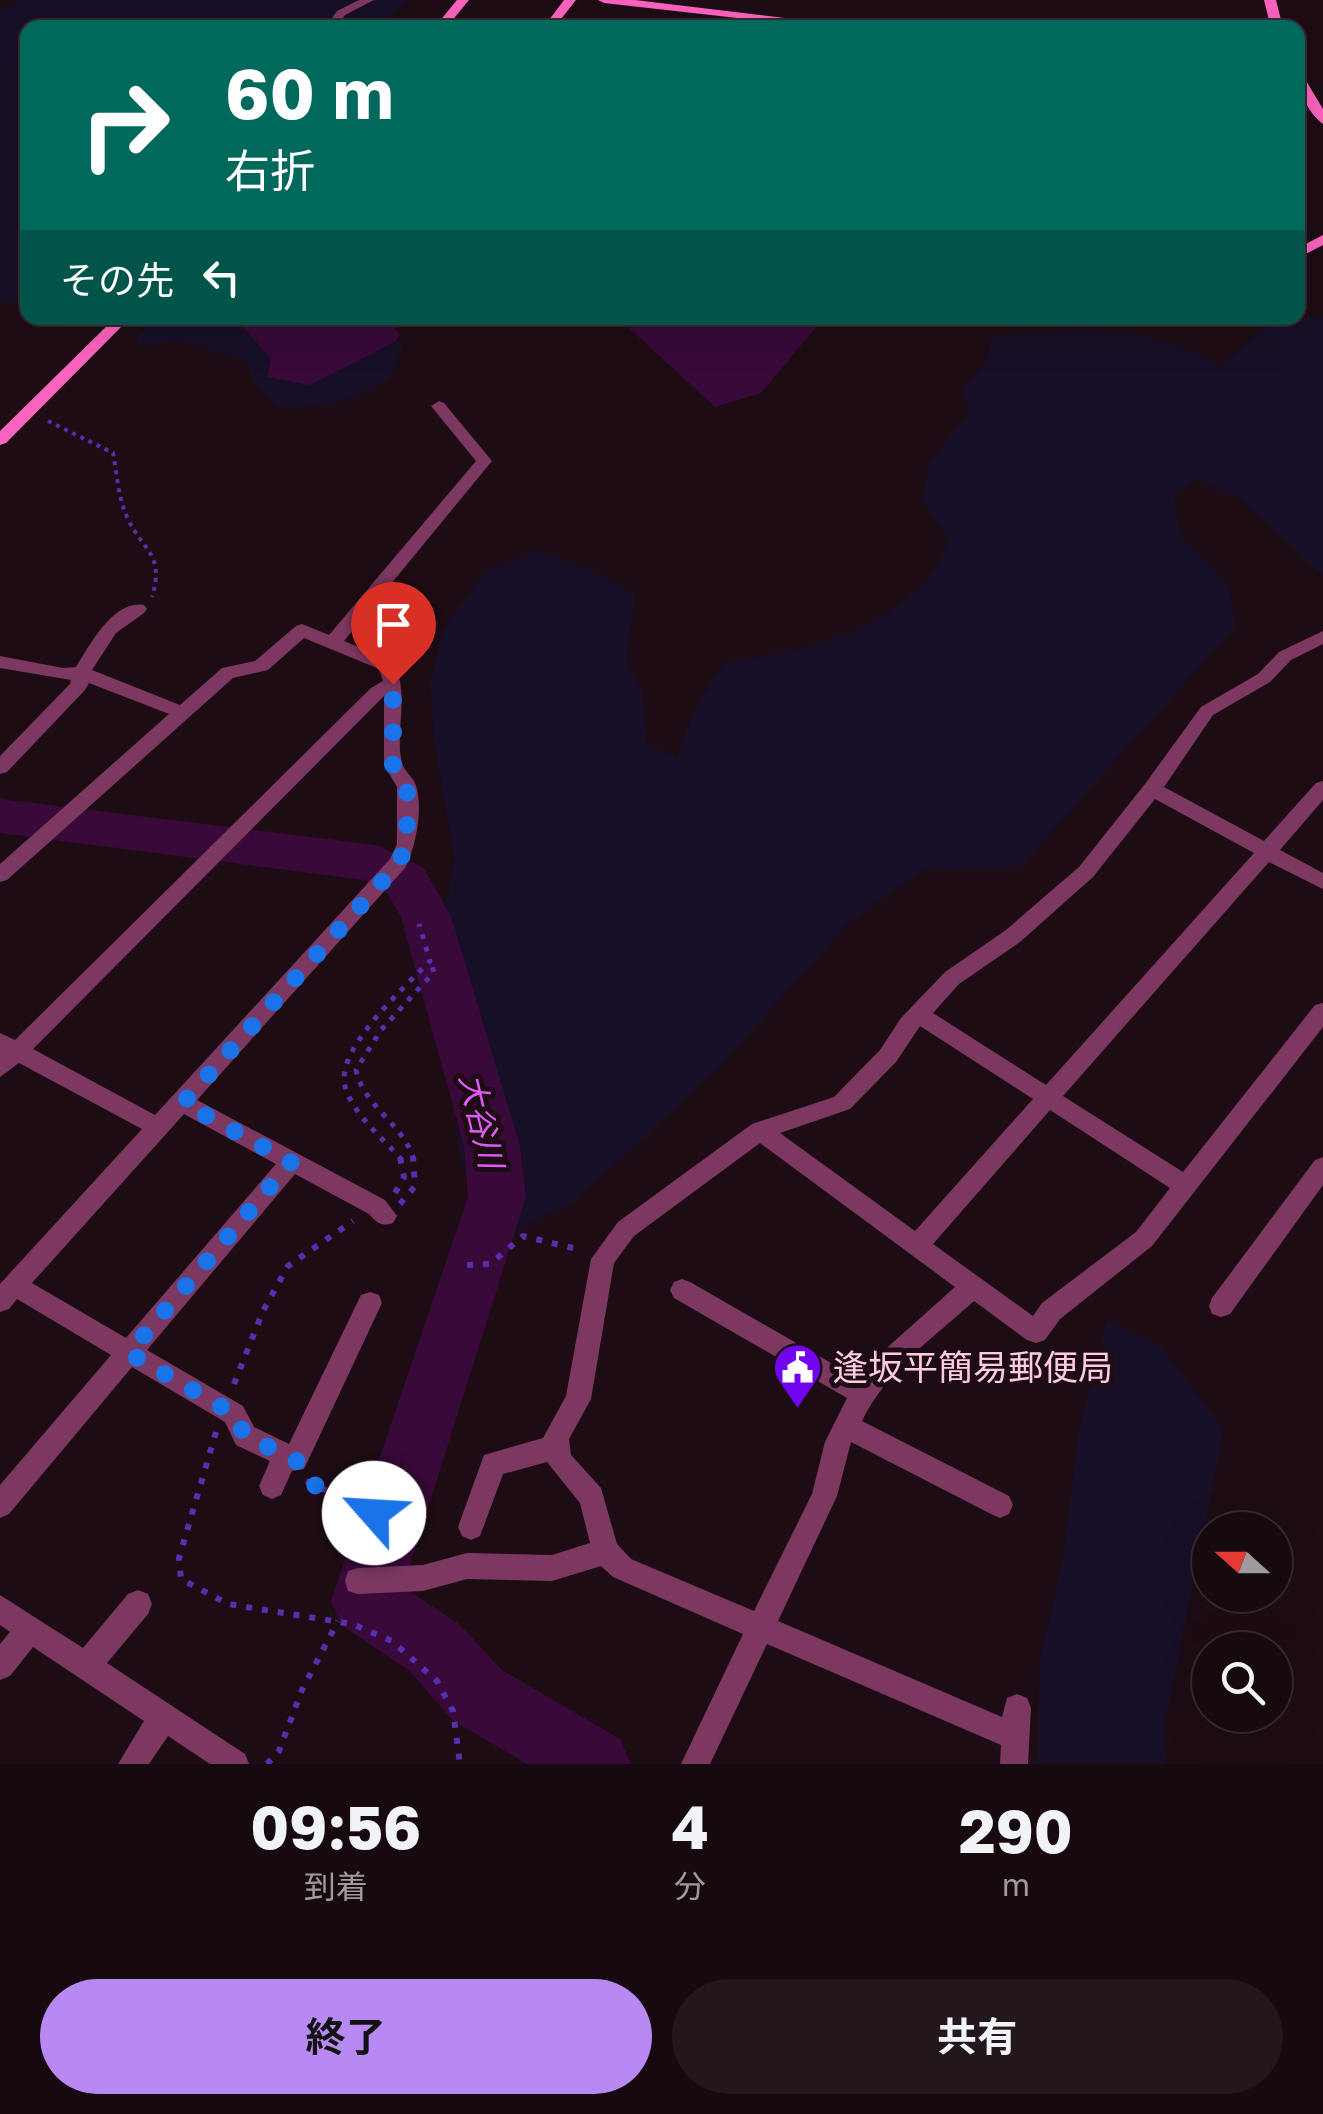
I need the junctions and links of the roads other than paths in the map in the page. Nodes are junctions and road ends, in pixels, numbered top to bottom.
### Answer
1 (368, 0) edge
2 (463, 0) edge
3 (570, 0) edge
4 (604, 0) edge
5 (336, 20) edge
6 (446, 20) edge
7 (554, 20) edge
8 (788, 20) edge
9 (1305, 89) edge
10 (1323, 120) edge
11 (116, 325) edge
12 (439, 406) dead end
13 (0, 440) edge
14 (138, 609) road end
15 (1323, 637) edge
16 (332, 642) junction
17 (0, 662) edge
18 (81, 673) junction
19 (393, 684) junction
20 (183, 713) junction
21 (10, 744) edge
22 (0, 767) edge
23 (1323, 788) edge
24 (1152, 789) junction
25 (1266, 851) junction
26 (0, 875) edge
27 (1323, 882) edge
28 (1323, 1010) edge
29 (918, 1014) junction
30 (9, 1046) edge
31 (0, 1068) edge
32 (1048, 1097) junction
33 (183, 1103) junction
34 (158, 1127) junction
35 (760, 1131) junction
36 (291, 1162) junction
37 (1323, 1167) edge
38 (1186, 1186) junction
39 (385, 1216) road end
40 (917, 1245) junction
41 (972, 1286) junction
42 (682, 1290) dead end
43 (7, 1293) edge
44 (370, 1303) dead end
45 (1221, 1306) dead end
46 (129, 1353) junction
47 (862, 1394) junction
48 (845, 1424) junction
49 (557, 1447) junction
50 (291, 1458) junction
51 (272, 1486) dead end
52 (0, 1504) edge
53 (1000, 1506) dead end
54 (471, 1527) dead end
55 (605, 1551) junction
56 (358, 1581) dead end
57 (138, 1604) dead end
58 (0, 1609) edge
59 (760, 1625) junction
60 (30, 1629) junction
61 (0, 1666) edge
62 (86, 1666) junction
63 (1017, 1708) dead end
64 (163, 1718) junction
65 (1014, 1751) edge
66 (132, 1764) edge
67 (235, 1764) edge
68 (694, 1764) edge

1 - 5 street
2 - 6 street
3 - 7 street
4 - 8 street
9 - 10 street
11 - 13 street
12 - 16 street
14 - 18 street
15 - 24 street
16 - 19 street
16 - 20 street
17 - 18 street
18 - 20 street
18 - 21 street
19 - 30 street
19 - 33 street
20 - 26 street
21 - 22 street
23 - 25 street
24 - 25 street
24 - 29 street
25 - 27 street
25 - 32 street
28 - 38 street
29 - 32 street
29 - 35 street
30 - 31 street
30 - 34 street
32 - 38 street
32 - 40 street
33 - 34 street
33 - 36 street
34 - 43 street
35 - 40 street
35 - 49 street
36 - 39 street
36 - 46 street
37 - 45 street
38 - 41 street
40 - 41 street
41 - 47 street
42 - 47 street
43 - 46 street
44 - 50 street
46 - 50 street
46 - 52 street
47 - 48 street
48 - 53 street
48 - 59 street
49 - 54 street
49 - 55 street
50 - 51 street
55 - 56 street
55 - 59 street
57 - 62 street
58 - 60 street
59 - 65 street
59 - 68 street
60 - 61 street
60 - 62 street
62 - 64 street
63 - 65 street
64 - 66 street
64 - 67 street

